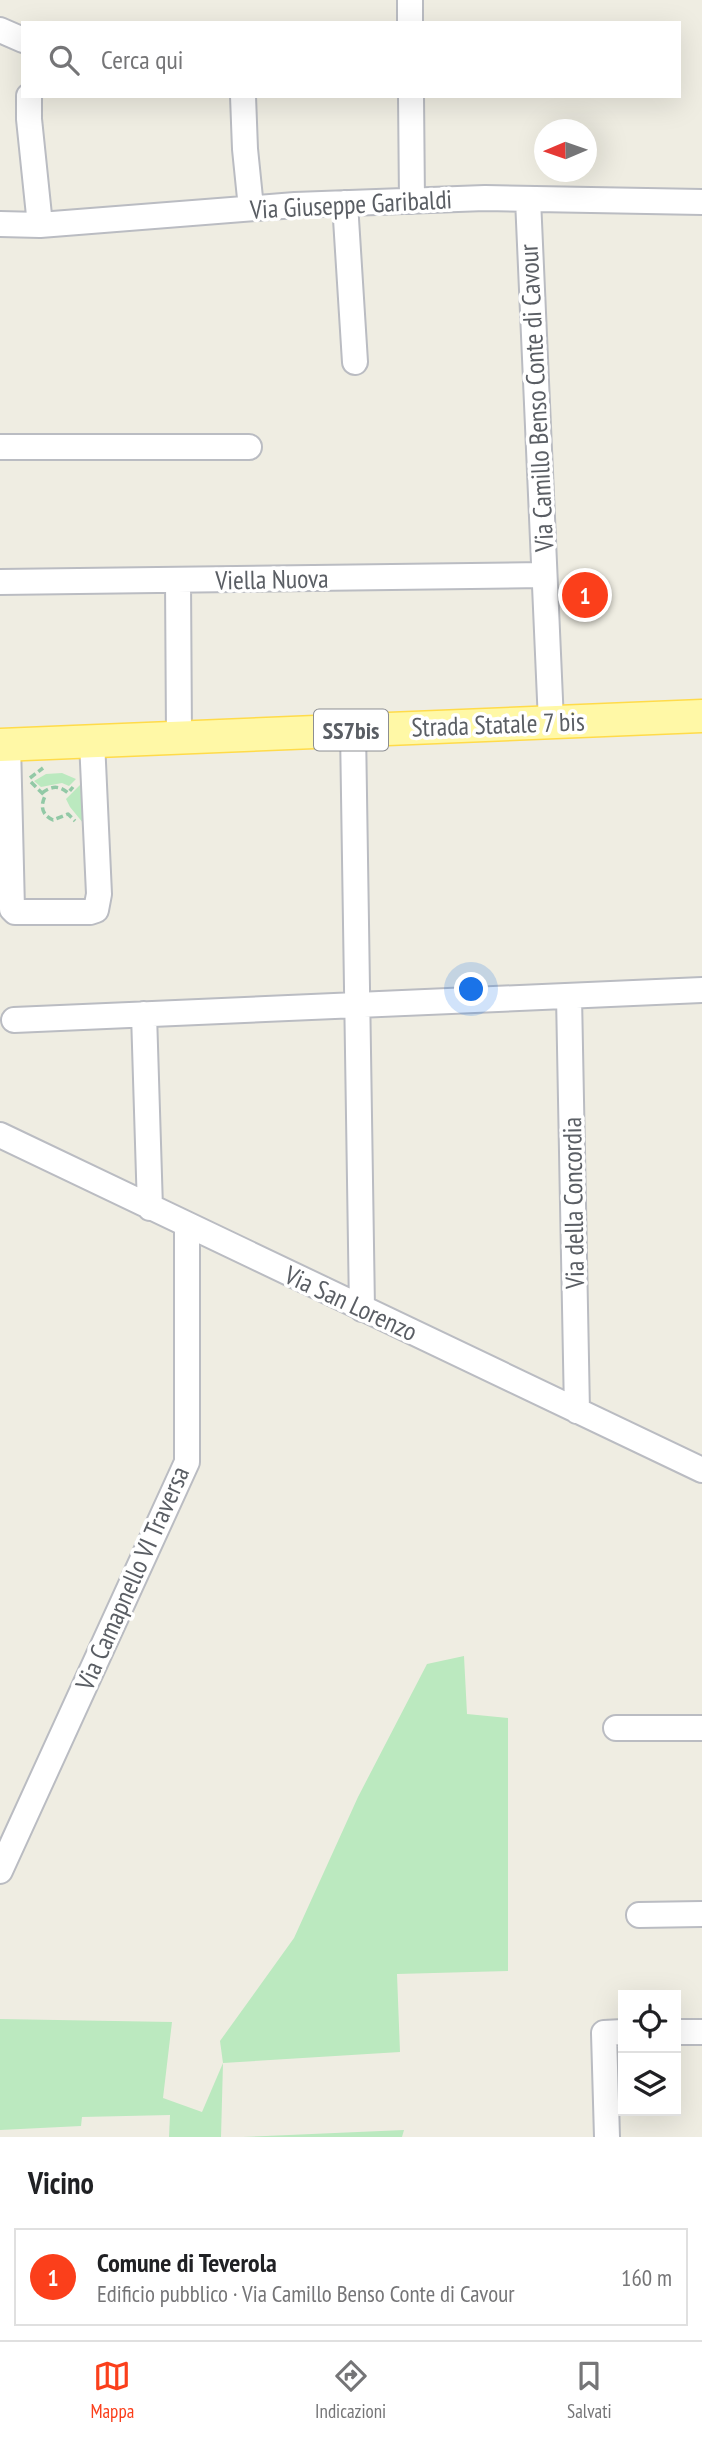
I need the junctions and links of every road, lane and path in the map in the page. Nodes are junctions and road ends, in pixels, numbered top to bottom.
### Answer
1 (410, 0) edge
2 (410, 21) edge
3 (0, 30) edge
4 (21, 39) edge
5 (29, 98) edge
6 (243, 98) edge
7 (411, 98) edge
8 (528, 199) junction
9 (412, 201) junction
10 (702, 202) edge
11 (345, 203) junction
12 (251, 208) junction
13 (0, 224) edge
14 (40, 225) junction
15 (355, 362) dead end
16 (0, 447) edge
17 (249, 447) dead end
18 (544, 575) junction
19 (178, 580) junction
20 (0, 582) edge
21 (702, 716) edge
22 (551, 722) junction
23 (353, 730) junction
24 (179, 737) junction
25 (92, 741) junction
26 (4, 744) edge
27 (53, 767) dead end
28 (75, 784) dead end
29 (42, 793) junction
30 (76, 823) dead end
31 (702, 990) edge
32 (569, 996) junction
33 (357, 1005) junction
34 (145, 1014) junction
35 (14, 1020) dead end
36 (0, 1135) edge
37 (150, 1208) junction
38 (187, 1225) junction
39 (362, 1309) junction
40 (577, 1410) junction
41 (702, 1470) edge
42 (616, 1728) dead end
43 (702, 1728) edge
44 (0, 1871) edge
45 (702, 1914) edge
46 (639, 1915) dead end
47 (618, 2032) edge
48 (681, 2032) edge
49 (702, 2032) edge
50 (607, 2137) edge

1 - 2 street
3 - 4 street
5 - 14 street
6 - 12 street
7 - 9 street
8 - 9 street, Via Giuseppe Garibaldi
8 - 10 street, Via Giuseppe Garibaldi
8 - 18 street, Via Camillo Benso Conte di Cavour
9 - 11 street, Via Giuseppe Garibaldi
11 - 12 street, Via Giuseppe Garibaldi
11 - 15 street
12 - 14 street, Via Giuseppe Garibaldi
13 - 14 street, Via Giuseppe Garibaldi
16 - 17 street
18 - 19 street, Viella Nuova
18 - 22 street, Via Camillo Benso Conte di Cavour
19 - 20 street, Viella Nuova
19 - 24 street
21 - 22 main road, Strada Statale 7 bis / SS7bis
22 - 23 main road, Strada Statale 7 bis / SS7bis
23 - 24 main road, Strada Statale 7 bis / SS7bis
23 - 33 street
24 - 25 main road, Strada Statale 7 bis / SS7bis
25 - 26 main road, Strada Statale 7 bis / SS7bis
25 - 26 street
27 - 29 path
28 - 29 path
29 - 30 path
31 - 32 street
32 - 33 street
32 - 40 street, Via della Concordia
33 - 34 street
33 - 39 street
34 - 35 street
34 - 37 street
36 - 37 street, Via San Lorenzo
37 - 38 street, Via San Lorenzo
38 - 39 street, Via San Lorenzo
38 - 44 street, Via Camapnello VI Traversa
39 - 40 street, Via San Lorenzo
40 - 41 street, Via San Lorenzo
42 - 43 street
45 - 46 street
47 - 50 street
48 - 49 street

